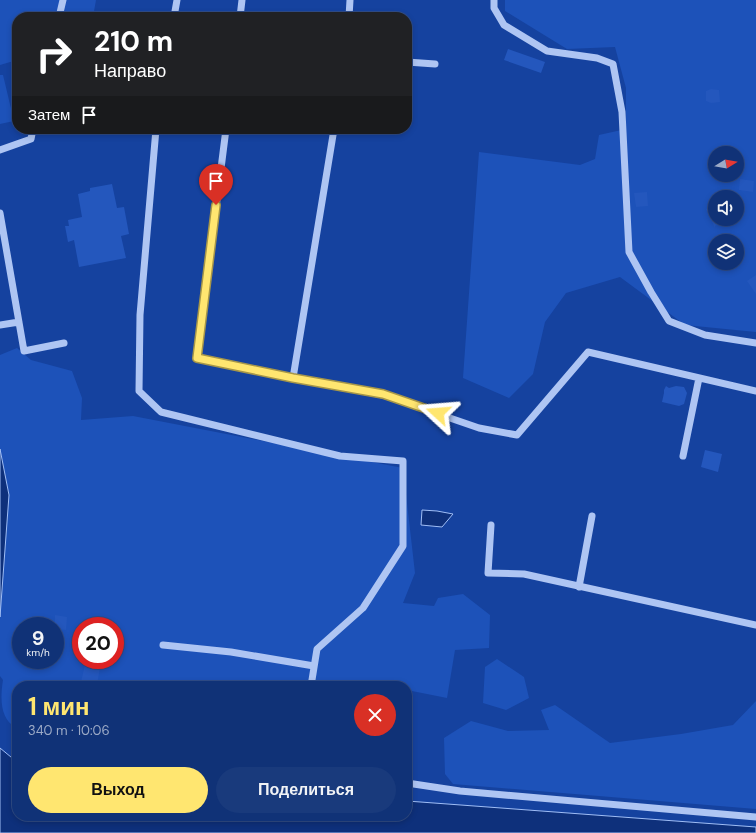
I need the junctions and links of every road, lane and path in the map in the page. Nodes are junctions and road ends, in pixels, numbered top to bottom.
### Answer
1 (63, 0) edge
2 (177, 0) edge
3 (242, 0) edge
4 (350, 0) edge
5 (494, 0) edge
6 (60, 12) edge
7 (175, 12) edge
8 (241, 12) edge
9 (349, 12) edge
10 (412, 62) edge
11 (435, 64) dead end
12 (32, 134) edge
13 (156, 134) edge
14 (225, 134) edge
15 (333, 134) edge
16 (0, 150) edge
17 (0, 213) edge
18 (19, 322) junction
19 (0, 325) edge
20 (64, 343) dead end
21 (756, 343) edge
22 (293, 378) junction
23 (699, 378) junction
24 (756, 390) edge
25 (683, 456) dead end
26 (592, 516) dead end
27 (491, 525) dead end
28 (579, 587) junction
29 (756, 625) edge
30 (163, 645) dead end
31 (314, 666) junction
32 (312, 681) edge
33 (412, 784) edge
34 (756, 817) edge

1 - 6 street
2 - 7 street
3 - 8 street
4 - 9 street
5 - 21 street
10 - 11 street
12 - 16 street
13 - 31 street
14 - 22 street
15 - 22 street
17 - 18 street
18 - 19 street
18 - 20 street
22 - 23 street
23 - 24 street
23 - 25 street
26 - 28 street
27 - 28 street
28 - 29 street
30 - 31 street
31 - 32 street
33 - 34 street

